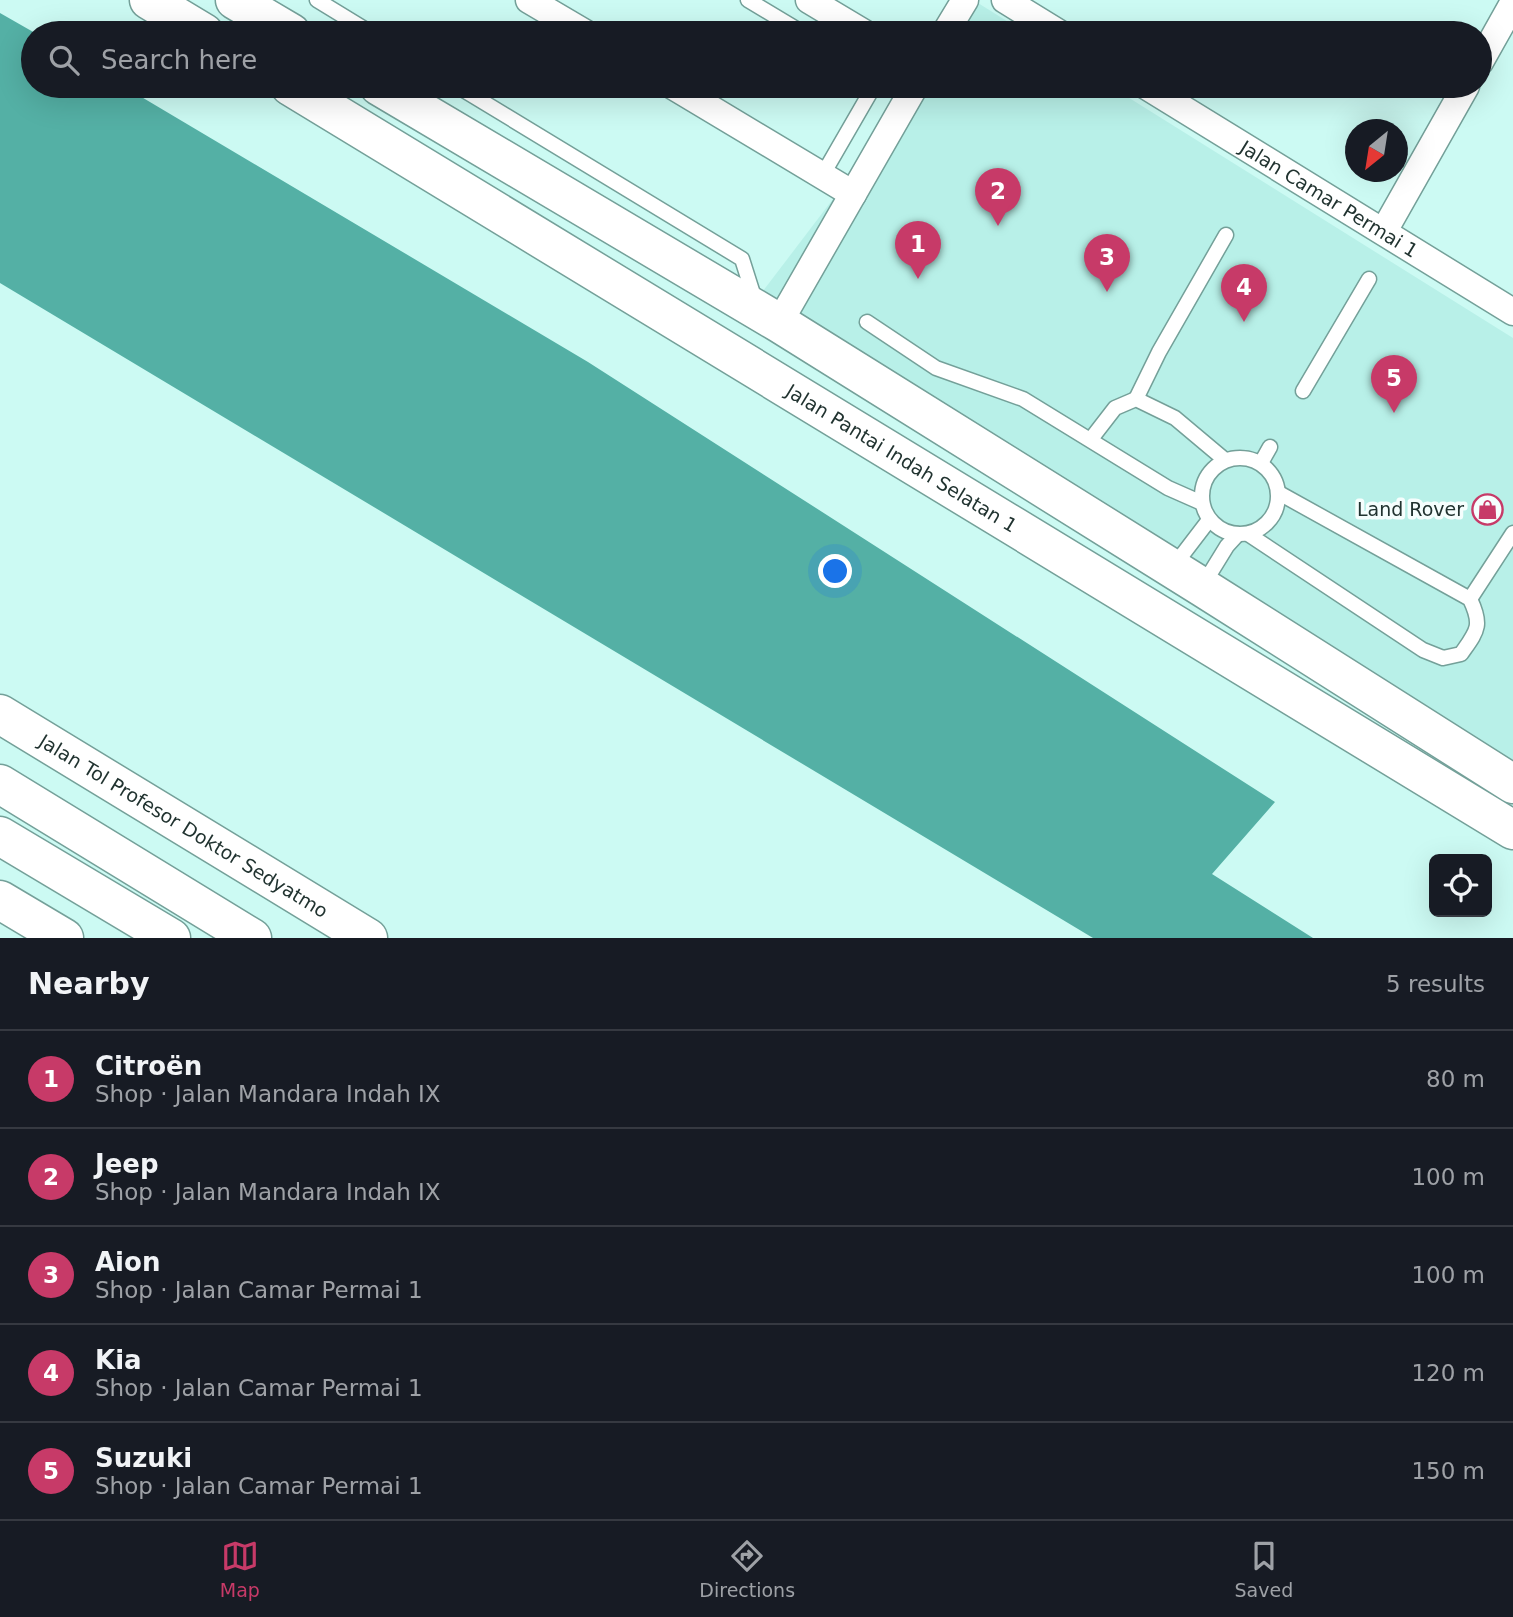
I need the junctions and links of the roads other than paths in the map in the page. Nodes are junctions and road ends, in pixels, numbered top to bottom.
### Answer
1 (149, 0) edge
2 (235, 0) edge
3 (317, 0) edge
4 (529, 0) edge
5 (748, 0) edge
6 (809, 0) edge
7 (965, 0) edge
8 (1005, 0) edge
9 (1509, 4) edge
10 (184, 21) edge
11 (271, 21) edge
12 (351, 21) edge
13 (565, 21) edge
14 (783, 21) edge
15 (844, 21) edge
16 (952, 21) edge
17 (1039, 21) edge
18 (1492, 38) edge
19 (310, 98) edge
20 (399, 98) edge
21 (477, 98) edge
22 (693, 98) edge
23 (867, 98) edge
24 (908, 98) edge
25 (1166, 98) edge
26 (1459, 98) edge
27 (822, 176) junction
28 (853, 194) junction
29 (1384, 231) junction
30 (1226, 235) dead end
31 (1369, 279) dead end
32 (1513, 312) edge
33 (769, 317) junction
34 (867, 322) dead end
35 (1303, 391) dead end
36 (1136, 398) junction
37 (1091, 439) junction
38 (1270, 447) dead end
39 (1226, 460) junction
40 (1261, 463) junction
41 (1279, 493) junction
42 (1202, 503) junction
43 (1209, 520) junction
44 (1513, 533) edge
45 (1243, 534) junction
46 (1187, 578) junction
47 (1469, 599) junction
48 (0, 714) edge
49 (0, 784) edge
50 (1513, 784) edge
51 (1513, 830) edge
52 (0, 836) edge
53 (0, 900) edge
54 (64, 938) edge
55 (171, 938) edge
56 (252, 938) edge
57 (368, 938) edge

1 - 10 main road
2 - 11 main road
3 - 12 lane
4 - 13 street
5 - 14 lane
6 - 15 street
7 - 16 street
8 - 17 street
9 - 18 street
19 - 51 main road, Jalan Pantai Indah Selatan 1
20 - 33 main road
21 - 33 lane
22 - 27 street
23 - 27 lane
24 - 28 street
25 - 29 street, Jalan Camar Permai 1
26 - 29 street
27 - 28 street
28 - 33 street
29 - 32 street, Jalan Camar Permai 1
30 - 36 lane
31 - 35 lane
33 - 46 main road
34 - 37 lane
36 - 37 lane
36 - 39 lane
37 - 42 lane
38 - 40 lane
39 - 40 lane
39 - 42 lane
40 - 41 lane
41 - 45 lane
41 - 47 lane
42 - 43 lane
43 - 45 lane
43 - 46 lane
44 - 47 lane
45 - 46 lane
45 - 47 lane
46 - 50 main road
48 - 57 main road, Jalan Tol Profesor Doktor Sedyatmo
49 - 56 main road
52 - 55 main road
53 - 54 main road

